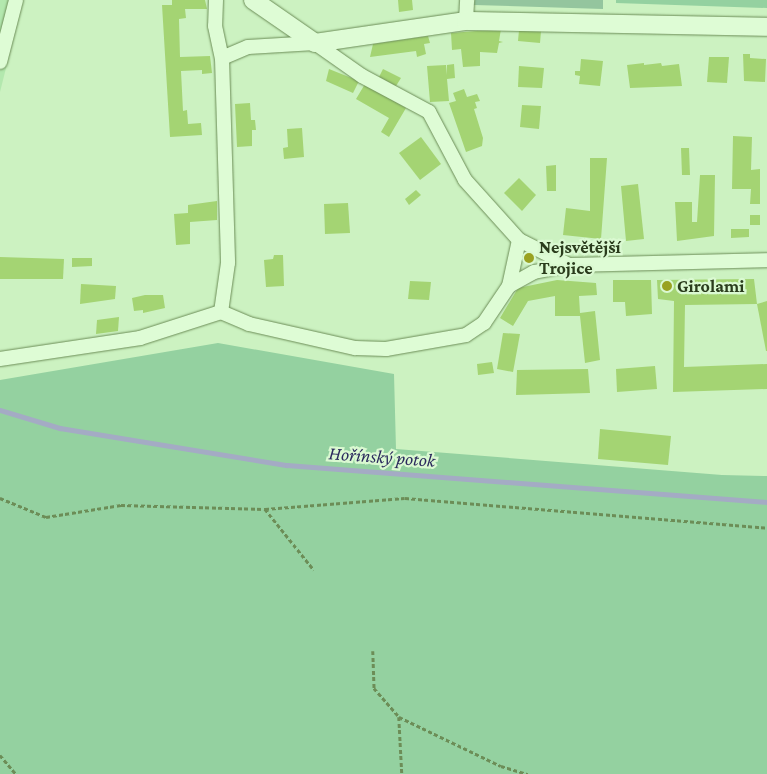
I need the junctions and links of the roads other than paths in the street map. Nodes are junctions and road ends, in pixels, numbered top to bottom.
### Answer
1 (16, 0) edge
2 (216, 0) edge
3 (253, 0) edge
4 (467, 0) edge
5 (466, 22) junction
6 (767, 27) edge
7 (315, 43) junction
8 (222, 58) junction
9 (0, 62) edge
10 (519, 240) junction
11 (767, 260) edge
12 (569, 265) junction
13 (509, 286) junction
14 (221, 312) junction
15 (0, 358) edge

1 - 9 street
2 - 8 street
3 - 7 street
4 - 5 street
5 - 6 street
5 - 7 street
7 - 8 street
7 - 10 street
8 - 14 street
10 - 12 street
10 - 13 street
11 - 12 street
12 - 13 street
13 - 14 street
14 - 15 street

